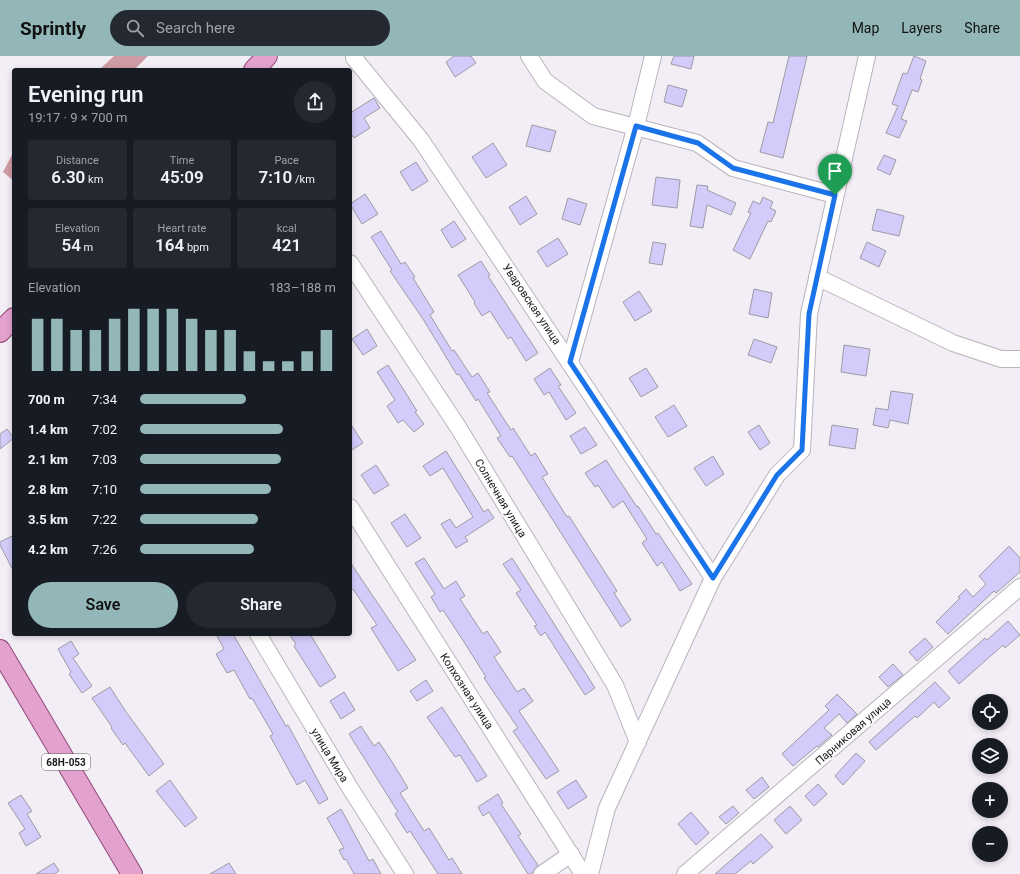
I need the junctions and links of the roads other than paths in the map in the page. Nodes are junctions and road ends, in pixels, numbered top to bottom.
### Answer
1 (267, 56) edge
2 (529, 56) edge
3 (653, 56) edge
4 (867, 56) edge
5 (354, 58) dead end
6 (256, 68) edge
7 (636, 126) junction
8 (835, 195) junction
9 (352, 266) edge
10 (817, 277) junction
11 (12, 320) edge
12 (0, 332) edge
13 (1020, 359) edge
14 (570, 362) junction
15 (352, 511) edge
16 (713, 578) junction
17 (1020, 587) edge
18 (259, 636) edge
19 (0, 650) edge
20 (638, 742) junction
21 (571, 854) junction
22 (132, 874) edge
23 (405, 874) edge
24 (542, 874) edge
25 (583, 874) edge
26 (590, 874) edge
27 (685, 874) edge

1 - 6 main road
2 - 7 street
3 - 7 street
4 - 8 street
5 - 14 street, Уваровская улица
7 - 8 street
7 - 14 street
8 - 10 street
9 - 20 street, Солнечная улица
10 - 13 street
10 - 16 street
11 - 12 main road
14 - 16 street, Уваровская улица
15 - 21 street, Колхозная улица
16 - 20 street
17 - 27 street, Парниковая улица
18 - 23 street, улица Мира
19 - 22 main road, 68Н-053
20 - 26 street
21 - 24 street
21 - 25 street, Колхозная улица

